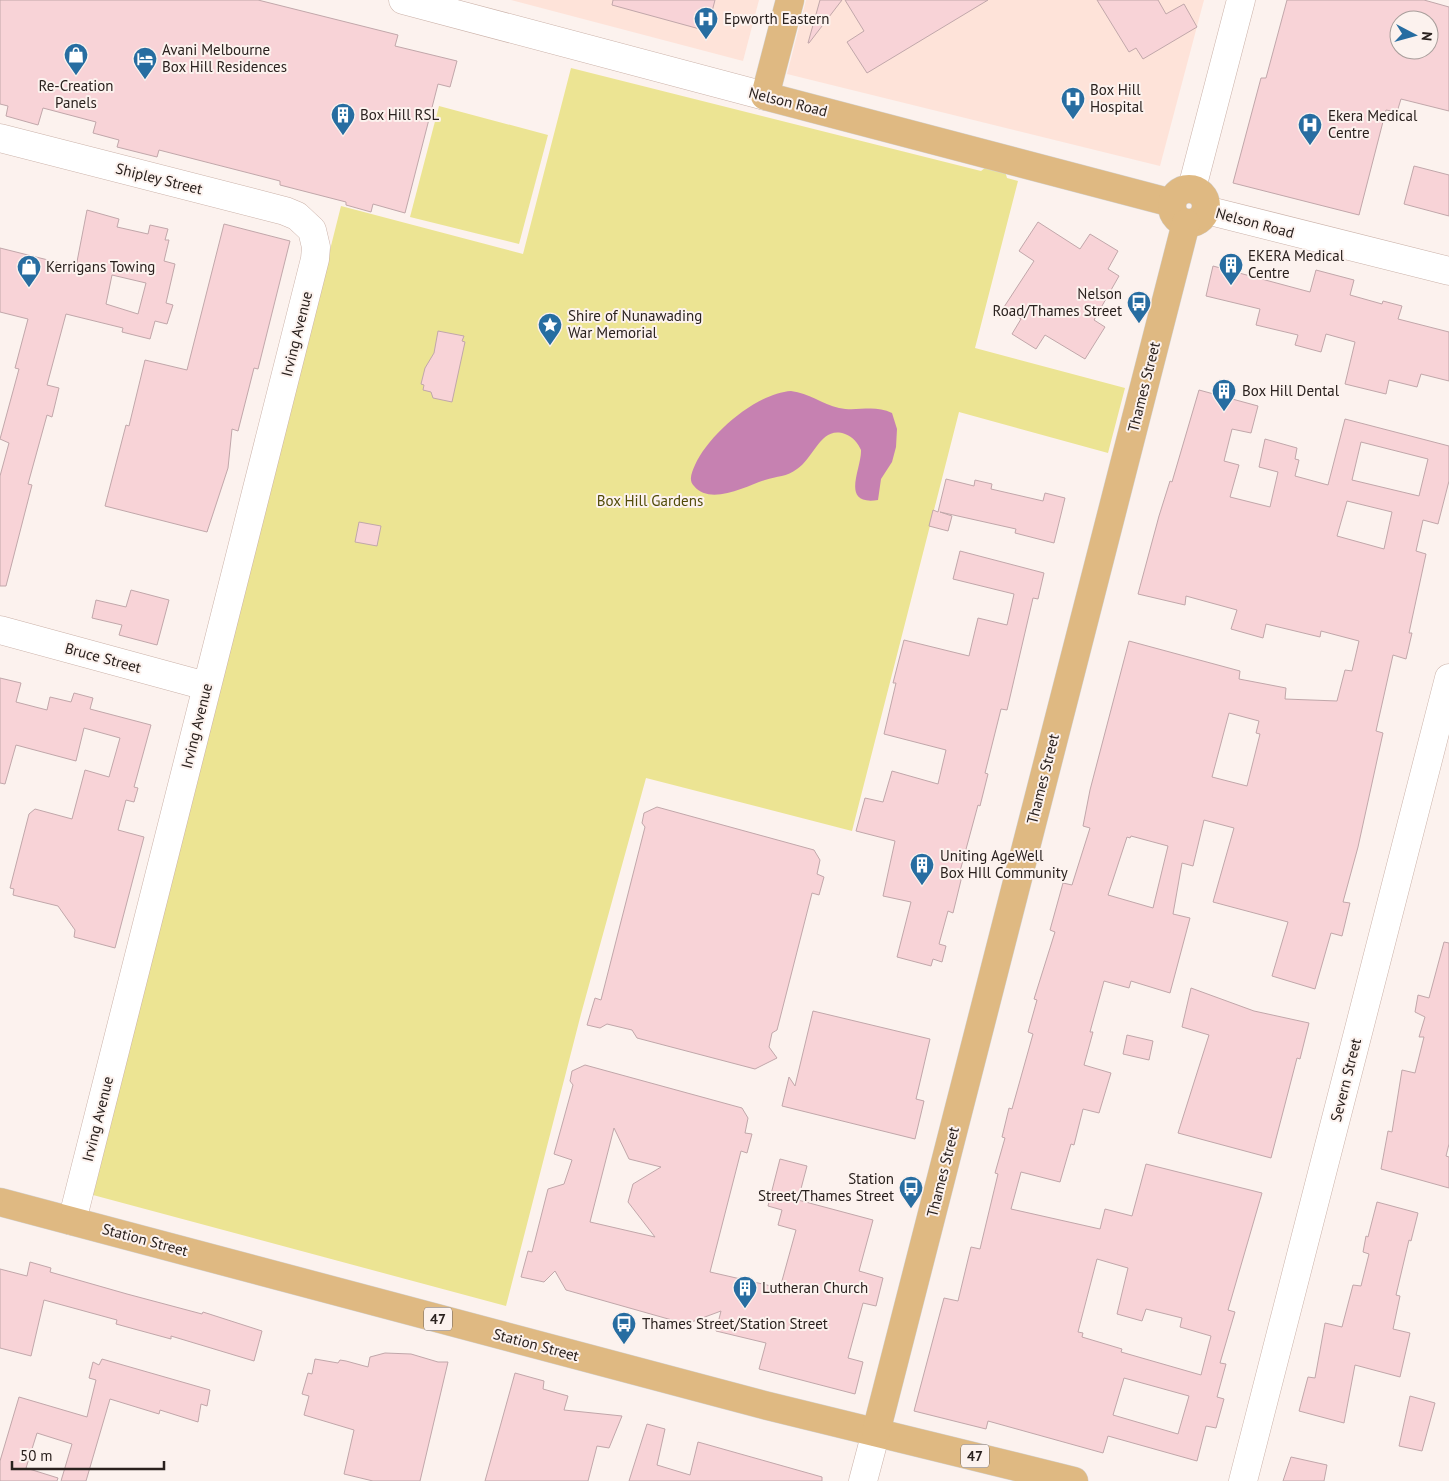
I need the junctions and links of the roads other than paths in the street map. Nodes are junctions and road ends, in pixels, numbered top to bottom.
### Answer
1 (404, 0) edge
2 (790, 0) edge
3 (1241, 0) edge
4 (766, 96) junction
5 (0, 138) edge
6 (1189, 206) junction
7 (312, 231) joint
8 (1449, 272) edge
9 (0, 630) edge
10 (1449, 678) edge
11 (206, 686) junction
12 (0, 1202) edge
13 (72, 1221) junction
14 (876, 1432) junction
15 (863, 1481) edge
16 (1074, 1481) edge
17 (1243, 1481) edge

1 - 4 street, Nelson Road
2 - 4 main road
3 - 6 street, Thames Street
4 - 6 main road, Nelson Road
5 - 7 street, Shipley Street
6 - 8 street, Nelson Road
6 - 14 main road, Thames Street
7 - 11 street, Irving Avenue
9 - 11 street, Bruce Street
10 - 17 street, Severn Street
11 - 13 street, Irving Avenue
12 - 13 main road, Station Street / 47
13 - 14 main road, Station Street / 47
14 - 15 street, Thames Street
14 - 16 main road, Station Street / 47

